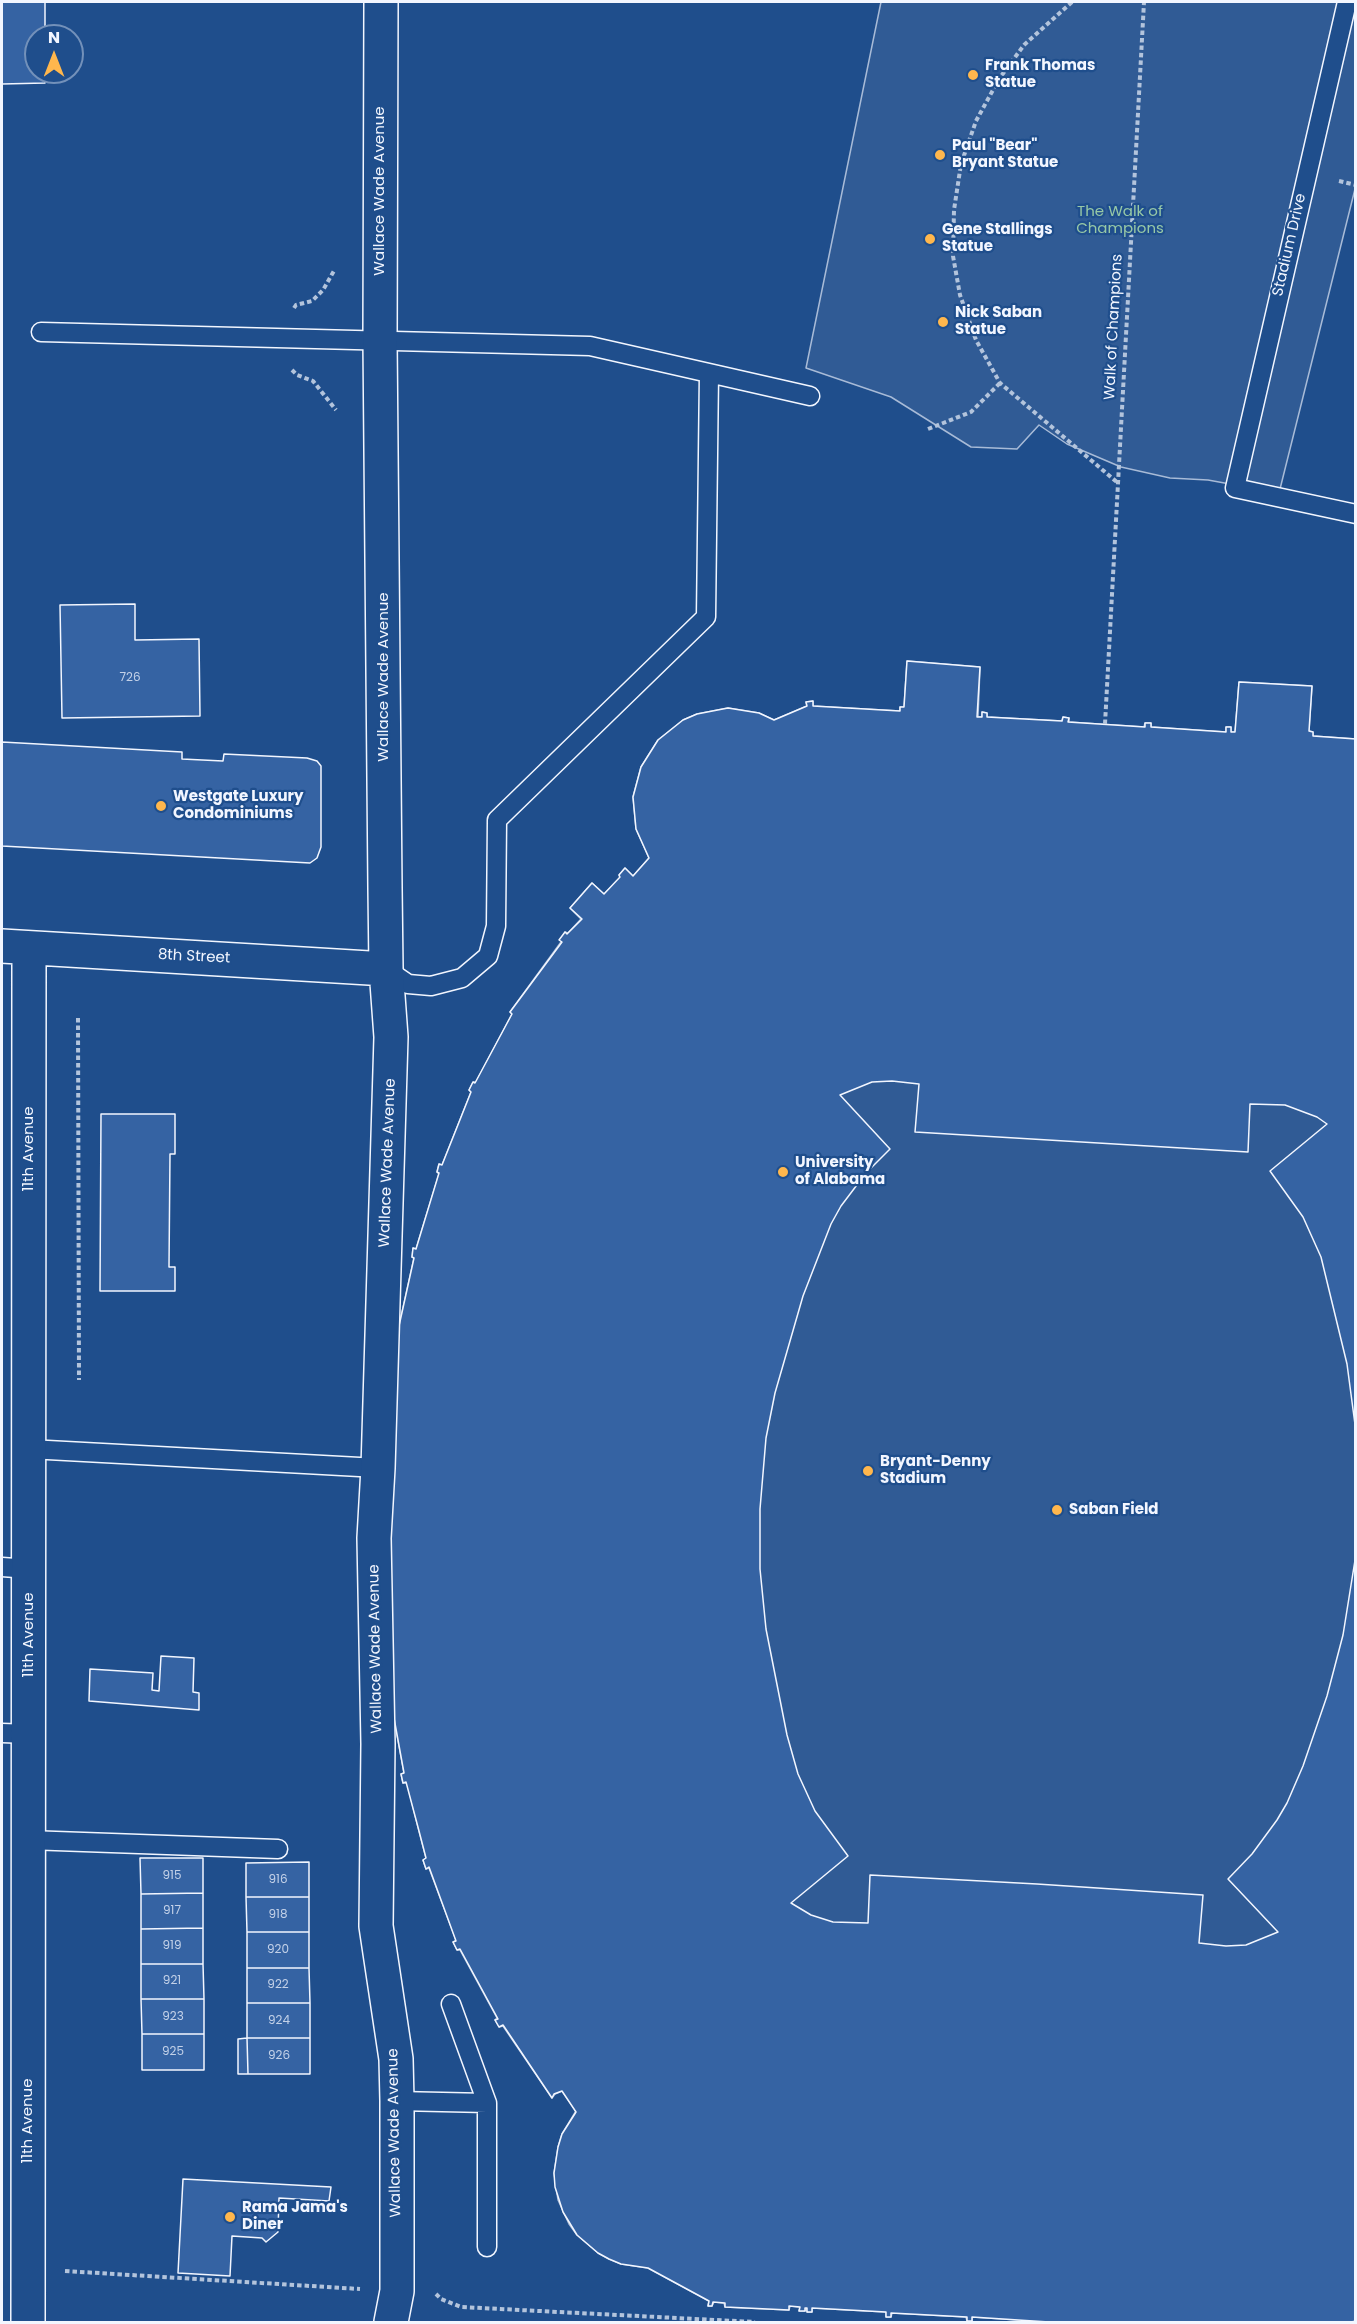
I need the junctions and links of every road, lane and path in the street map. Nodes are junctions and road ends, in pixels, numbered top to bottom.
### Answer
1 (381, 2) edge
2 (1072, 2) edge
3 (1144, 2) edge
4 (1347, 2) edge
5 (1339, 181) dead end
6 (1356, 185) edge
7 (41, 332) dead end
8 (380, 340) junction
9 (709, 373) junction
10 (1000, 383) junction
11 (810, 396) dead end
12 (928, 429) dead end
13 (1118, 483) junction
14 (1356, 514) edge
15 (1105, 724) dead end
16 (15, 947) edge
17 (386, 969) junction
18 (78, 1018) dead end
19 (79, 1380) dead end
20 (29, 1449) junction
21 (378, 1468) junction
22 (15, 1568) edge
23 (15, 1733) edge
24 (28, 1840) junction
25 (278, 1849) dead end
26 (452, 2004) dead end
27 (397, 2101) junction
28 (487, 2103) junction
29 (487, 2247) dead end
30 (28, 2322) edge
31 (391, 2322) edge

1 - 8 street, Wallace Wade Avenue
2 - 10 path
3 - 13 path, Walk of Champions
4 - 14 lane, Stadium Drive
5 - 6 path
7 - 8 lane
8 - 9 lane
8 - 17 street, Wallace Wade Avenue
9 - 11 lane
9 - 17 lane
10 - 12 path
10 - 13 path
13 - 15 path, Walk of Champions
16 - 17 street, 8th Street
16 - 20 street, 11th Avenue
17 - 21 street, Wallace Wade Avenue
18 - 19 path
20 - 21 lane
20 - 22 street, 11th Avenue
21 - 27 street, Wallace Wade Avenue
22 - 23 street, 11th Avenue
23 - 24 street, 11th Avenue
24 - 25 lane
24 - 30 street, 11th Avenue
26 - 28 lane
27 - 28 lane
27 - 31 street, Wallace Wade Avenue
28 - 29 lane

